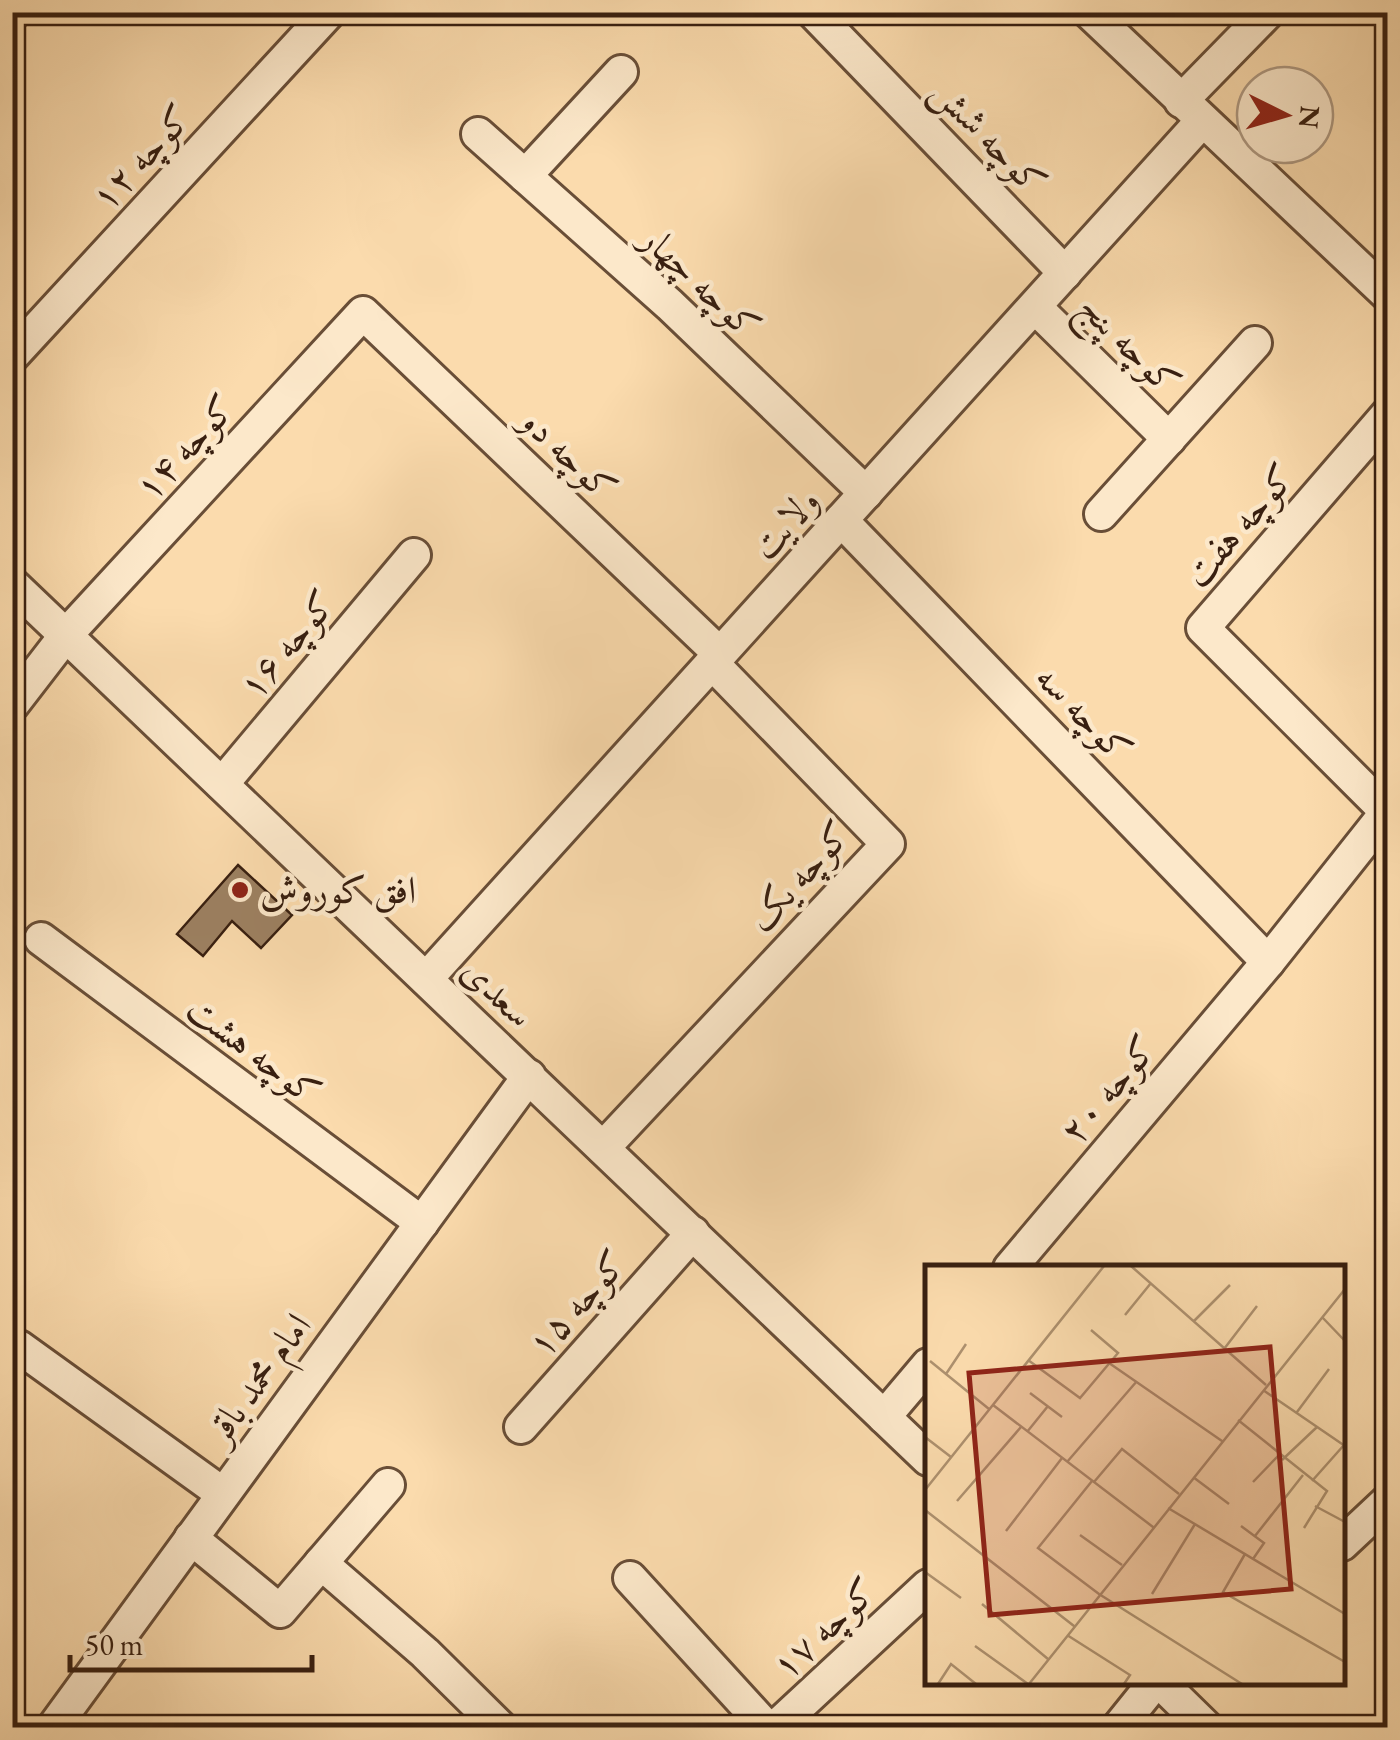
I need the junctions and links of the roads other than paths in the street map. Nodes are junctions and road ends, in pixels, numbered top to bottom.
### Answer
1 (329, 12) edge
2 (813, 12) edge
3 (1088, 12) edge
4 (1268, 12) edge
5 (621, 72) dead end
6 (1192, 111) junction
7 (478, 134) dead end
8 (524, 176) junction
9 (1065, 273) junction
10 (1388, 295) edge
11 (1035, 306) junction
12 (363, 312) joint
13 (1255, 344) dead end
14 (12, 356) edge
15 (1388, 414) edge
16 (1169, 439) junction
17 (866, 492) junction
18 (1101, 514) dead end
19 (842, 520) junction
20 (414, 555) dead end
21 (12, 584) edge
22 (66, 635) junction
23 (716, 658) junction
24 (12, 705) edge
25 (222, 784) junction
26 (1387, 813) edge
27 (42, 938) dead end
28 (1268, 962) junction
29 (426, 979) junction
30 (529, 1076) junction
31 (603, 1148) junction
32 (422, 1222) junction
33 (693, 1233) junction
34 (1013, 1265) edge
35 (16, 1352) edge
36 (925, 1368) edge
37 (884, 1416) junction
38 (520, 1427) dead end
39 (925, 1455) edge
40 (388, 1485) dead end
41 (223, 1494) junction
42 (1388, 1501) edge
43 (191, 1538) junction
44 (1345, 1541) edge
45 (321, 1563) junction
46 (630, 1578) dead end
47 (925, 1589) edge
48 (1173, 1687) edge
49 (53, 1728) edge
50 (501, 1728) edge
51 (767, 1728) edge
52 (775, 1728) edge
53 (1118, 1728) edge
54 (1208, 1728) edge

1 - 14 street, کوچه ۱۲
2 - 9 street, کوچه شش
3 - 6 street
4 - 6 street, ولایت
5 - 8 street
6 - 9 street, ولایت
6 - 10 street
7 - 8 street, کوچه چهار
8 - 17 street, کوچه چهار
9 - 11 street, ولایت
11 - 16 street, کوچه پنج
11 - 17 street, ولایت
12 - 22 street, کوچه ۱۴
12 - 23 street, کوچه دو
13 - 16 street
15 - 26 street, کوچه هفت
16 - 18 street
17 - 19 street, ولایت
19 - 23 street, ولایت
19 - 28 street, کوچه سه
20 - 25 street, کوچه ۱۶
21 - 22 street, سعدی
22 - 24 street, کوچه ۱۴
22 - 25 street, سعدی
23 - 29 street, ولایت
23 - 31 street, کوچه یک
25 - 29 street, سعدی
26 - 28 street, کوچه ۲۰
27 - 32 street, کوچه هشت
28 - 34 street, کوچه ۲۰
29 - 30 street, سعدی
30 - 31 street, سعدی
30 - 32 street, امام محمد باقر
31 - 33 street, سعدی
32 - 41 street, امام محمد باقر
33 - 37 street, سعدی
33 - 38 street, کوچه ۱۵
35 - 41 street
36 - 37 street
37 - 39 street, سعدی
40 - 45 street
41 - 43 street, امام محمد باقر
42 - 44 street
43 - 45 street
43 - 49 street, امام محمد باقر
45 - 50 street
46 - 51 street
47 - 52 street, کوچه ۱۷
48 - 53 street
48 - 54 street

